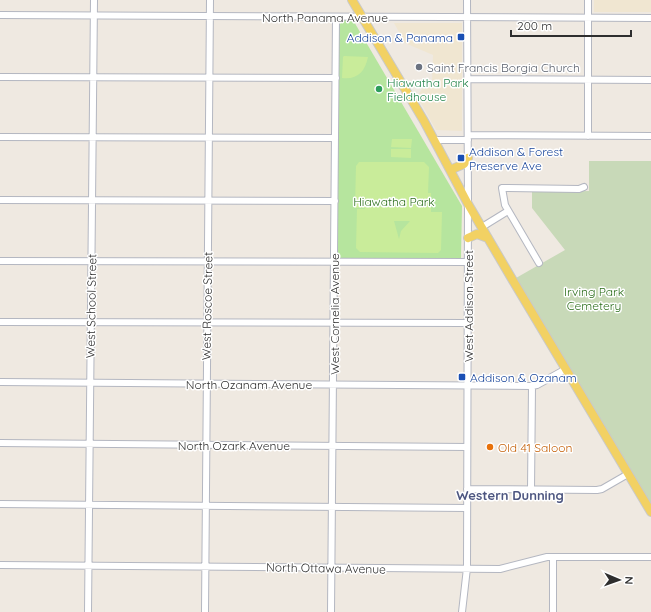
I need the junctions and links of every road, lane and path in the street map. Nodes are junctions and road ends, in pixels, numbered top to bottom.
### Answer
1 (94, 0) edge
2 (210, 0) edge
3 (352, 0) edge
4 (467, 0) edge
5 (588, 0) edge
6 (0, 15) edge
7 (94, 16) junction
8 (210, 16) junction
9 (336, 17) junction
10 (362, 17) junction
11 (467, 18) junction
12 (588, 18) junction
13 (651, 18) edge
14 (0, 77) edge
15 (93, 77) junction
16 (209, 77) junction
17 (336, 78) junction
18 (467, 79) junction
19 (588, 79) junction
20 (651, 80) edge
21 (588, 136) junction
22 (651, 136) edge
23 (0, 137) edge
24 (93, 138) junction
25 (209, 138) junction
26 (335, 138) junction
27 (468, 138) junction
28 (435, 140) junction
29 (468, 158) junction
30 (450, 170) junction
31 (584, 187) dead end
32 (0, 200) edge
33 (92, 200) junction
34 (208, 200) junction
35 (335, 201) junction
36 (468, 204) junction
37 (508, 211) junction
38 (482, 227) junction
39 (468, 238) junction
40 (488, 238) junction
41 (0, 261) edge
42 (92, 261) junction
43 (208, 262) junction
44 (334, 262) junction
45 (468, 262) junction
46 (540, 263) dead end
47 (0, 322) edge
48 (91, 322) junction
49 (207, 322) junction
50 (334, 323) junction
51 (468, 324) junction
52 (566, 369) junction
53 (0, 382) edge
54 (90, 383) junction
55 (206, 384) junction
56 (333, 384) junction
57 (467, 385) junction
58 (532, 386) junction
59 (0, 443) edge
60 (90, 444) junction
61 (206, 445) junction
62 (333, 446) junction
63 (467, 447) junction
64 (628, 474) junction
65 (467, 489) junction
66 (531, 490) junction
67 (0, 504) edge
68 (89, 505) junction
69 (205, 506) junction
70 (332, 507) junction
71 (467, 508) junction
72 (651, 512) edge
73 (553, 557) junction
74 (651, 557) edge
75 (0, 565) edge
76 (89, 566) junction
77 (205, 567) junction
78 (332, 568) junction
79 (467, 568) junction
80 (88, 612) edge
81 (204, 612) edge
82 (331, 612) edge
83 (462, 612) edge
84 (553, 612) edge

1 - 7 street, West School Street
2 - 8 street, West Roscoe Street
3 - 10 main road
4 - 11 street, West Addison Street
5 - 12 street
6 - 7 street, North Panama Avenue
7 - 8 street, North Panama Avenue
7 - 15 street, West School Street
8 - 9 street, North Panama Avenue
8 - 16 street, West Roscoe Street
9 - 10 street, North Panama Avenue
9 - 17 street, West Cornelia Avenue
10 - 11 street, North Panama Avenue
10 - 28 main road
11 - 12 street, North Panama Avenue
11 - 18 street, West Addison Street
12 - 13 street, North Panama Avenue
12 - 19 street
14 - 15 street
15 - 16 street
15 - 24 street, West School Street
16 - 17 street
16 - 25 street, West Roscoe Street
17 - 26 street, West Cornelia Avenue
18 - 19 street
18 - 27 street, West Addison Street
19 - 20 street
19 - 21 street
21 - 22 street
21 - 27 street
23 - 24 street
24 - 25 street
24 - 33 street, West School Street
25 - 26 street
25 - 34 street, West Roscoe Street
26 - 35 street, West Cornelia Avenue
27 - 28 street
27 - 29 street, West Addison Street
28 - 30 main road
29 - 30 main road
29 - 36 street, West Addison Street
30 - 36 main road
31 - 37 street
32 - 33 street
33 - 34 street
33 - 42 street, West School Street
34 - 35 street
34 - 43 street, West Roscoe Street
35 - 44 street, West Cornelia Avenue
36 - 38 main road
36 - 39 street, West Addison Street
37 - 38 street
37 - 46 street
38 - 40 main road
39 - 40 main road
39 - 45 street, West Addison Street
40 - 52 main road
41 - 42 street
42 - 43 street
42 - 48 street, West School Street
43 - 44 street
43 - 49 street, West Roscoe Street
44 - 45 street
44 - 50 street, West Cornelia Avenue
45 - 51 street, West Addison Street
47 - 48 street
48 - 49 street
48 - 54 street, West School Street
49 - 50 street
49 - 55 street, West Roscoe Street
50 - 51 street
50 - 56 street, West Cornelia Avenue
51 - 57 street, West Addison Street
52 - 58 street, North Ozanam Avenue
52 - 64 main road
53 - 54 street, North Ozanam Avenue
54 - 55 street, North Ozanam Avenue
54 - 60 street, West School Street
55 - 56 street, North Ozanam Avenue
55 - 61 street, West Roscoe Street
56 - 57 street, North Ozanam Avenue
56 - 62 street, West Cornelia Avenue
57 - 58 street, North Ozanam Avenue
57 - 63 street, West Addison Street
58 - 66 street
59 - 60 street, North Ozark Avenue
60 - 61 street, North Ozark Avenue
60 - 68 street, West School Street
61 - 62 street, North Ozark Avenue
61 - 69 street, West Roscoe Street
62 - 63 street, North Ozark Avenue
62 - 70 street, West Cornelia Avenue
63 - 65 street, West Addison Street
64 - 66 street
64 - 72 main road
65 - 66 street
65 - 71 street, West Addison Street
67 - 68 street
68 - 69 street
68 - 76 street, West School Street
69 - 70 street
69 - 77 street, West Roscoe Street
70 - 71 street
70 - 78 street, West Cornelia Avenue
71 - 79 street, West Addison Street
73 - 74 street, North Ottawa Avenue
73 - 79 street, North Ottawa Avenue
73 - 84 street
75 - 76 street, North Ottawa Avenue
76 - 77 street, North Ottawa Avenue
76 - 80 street, West School Street
77 - 78 street, North Ottawa Avenue
77 - 81 street, West Roscoe Street
78 - 79 street, North Ottawa Avenue
78 - 82 street, West Cornelia Avenue
79 - 83 street, West Addison Street

